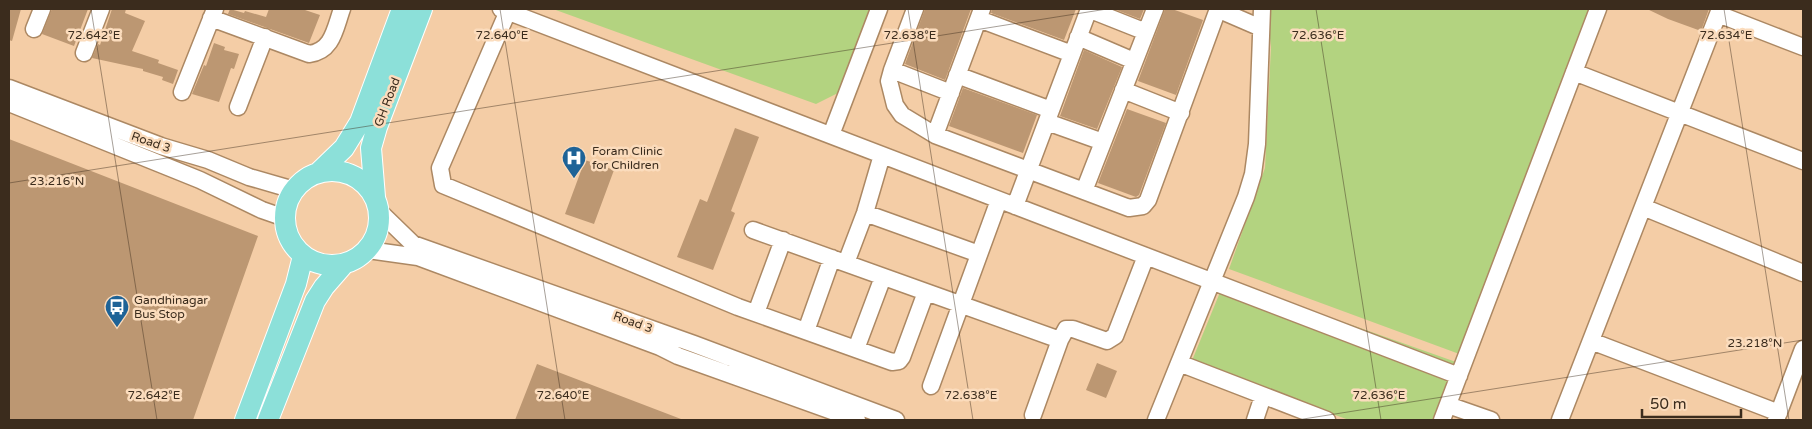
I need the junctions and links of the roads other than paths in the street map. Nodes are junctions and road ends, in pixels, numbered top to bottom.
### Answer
1 (42, 9) edge
2 (101, 9) edge
3 (342, 9) edge
4 (402, 9) edge
5 (422, 9) edge
6 (879, 9) edge
7 (915, 9) edge
8 (1088, 9) edge
9 (1155, 9) edge
10 (1218, 9) edge
11 (1262, 9) edge
12 (1598, 9) edge
13 (504, 10) edge
14 (1719, 11) edge
15 (213, 13) edge
16 (980, 14) edge
17 (1261, 28) junction
18 (34, 29) dead end
19 (1146, 32) junction
20 (1078, 37) junction
21 (265, 38) junction
22 (1803, 47) edge
23 (84, 54) dead end
24 (1072, 54) junction
25 (1134, 61) junction
26 (892, 70) junction
27 (1574, 72) junction
28 (957, 75) junction
29 (9, 88) edge
30 (1123, 90) junction
31 (182, 92) dead end
32 (950, 93) junction
33 (9, 103) edge
34 (238, 107) dead end
35 (1181, 113) junction
36 (1680, 113) junction
37 (1049, 116) junction
38 (831, 135) junction
39 (935, 135) junction
40 (1103, 142) junction
41 (882, 155) junction
42 (1803, 161) edge
43 (1029, 170) junction
44 (318, 173) junction
45 (294, 190) junction
46 (1084, 191) junction
47 (999, 200) junction
48 (377, 204) junction
49 (1015, 206) junction
50 (1643, 207) junction
51 (864, 212) junction
52 (285, 218) junction
53 (753, 230) dead end
54 (783, 240) junction
55 (368, 250) junction
56 (980, 254) junction
57 (303, 256) junction
58 (1146, 256) junction
59 (839, 261) junction
60 (344, 264) junction
61 (1803, 273) edge
62 (883, 276) junction
63 (1212, 281) junction
64 (926, 292) junction
65 (961, 305) junction
66 (756, 313) junction
67 (806, 331) junction
68 (1060, 340) junction
69 (1591, 342) junction
70 (856, 349) junction
71 (1803, 349) edge
72 (1179, 363) junction
73 (1459, 376) junction
74 (931, 386) dead end
75 (1263, 396) junction
76 (1448, 404) junction
77 (1033, 415) dead end
78 (1777, 417) edge
79 (1317, 419) edge
80 (245, 420) edge
81 (268, 420) edge
82 (856, 420) edge
83 (896, 420) edge
84 (1156, 420) edge
85 (1255, 420) edge
86 (1442, 420) edge
87 (1490, 420) edge
88 (1560, 420) edge

1 - 18 street
2 - 23 street
3 - 21 street
4 - 44 main road, GH Road
5 - 48 main road, GH Road
6 - 38 street
7 - 26 street
8 - 19 street
8 - 20 street
9 - 19 street
10 - 17 street
10 - 35 street
11 - 17 street
12 - 27 street
13 - 38 street
13 - 66 street
14 - 22 street
14 - 36 street
15 - 21 street
15 - 31 street
16 - 24 street
16 - 28 street
17 - 63 street
19 - 25 street
20 - 24 street
20 - 25 street
21 - 34 street
24 - 37 street
25 - 30 street
26 - 32 street
26 - 39 street
27 - 36 street
27 - 73 street
28 - 32 street
28 - 37 street
29 - 45 street, Road 3
30 - 35 street
30 - 40 street
32 - 39 street
33 - 52 street, Road 3
35 - 46 street
36 - 42 street
36 - 50 street
37 - 40 street
37 - 43 street
38 - 41 street
39 - 43 street
40 - 46 street
41 - 47 street
41 - 51 street
43 - 46 street
43 - 49 street
44 - 45 main road
44 - 48 main road
45 - 52 main road
47 - 49 street
47 - 56 street
48 - 55 main road
48 - 83 street, Road 3
49 - 58 street
50 - 61 street
50 - 69 street
51 - 56 street
51 - 59 street
52 - 57 main road
53 - 54 street
54 - 59 street
54 - 66 street
55 - 60 main road
55 - 82 street, Road 3
56 - 65 street
57 - 60 main road
57 - 80 main road
58 - 63 street
58 - 68 street
59 - 62 street
59 - 67 street
60 - 81 main road
62 - 64 street
62 - 70 street
63 - 72 street
63 - 73 street
64 - 65 street
64 - 70 street
65 - 68 street
65 - 74 street
66 - 67 street
67 - 70 street
68 - 77 street
69 - 78 street
69 - 88 street
71 - 78 street
72 - 75 street
72 - 84 street
73 - 76 street
75 - 79 street
75 - 85 street
76 - 86 street
76 - 87 street

